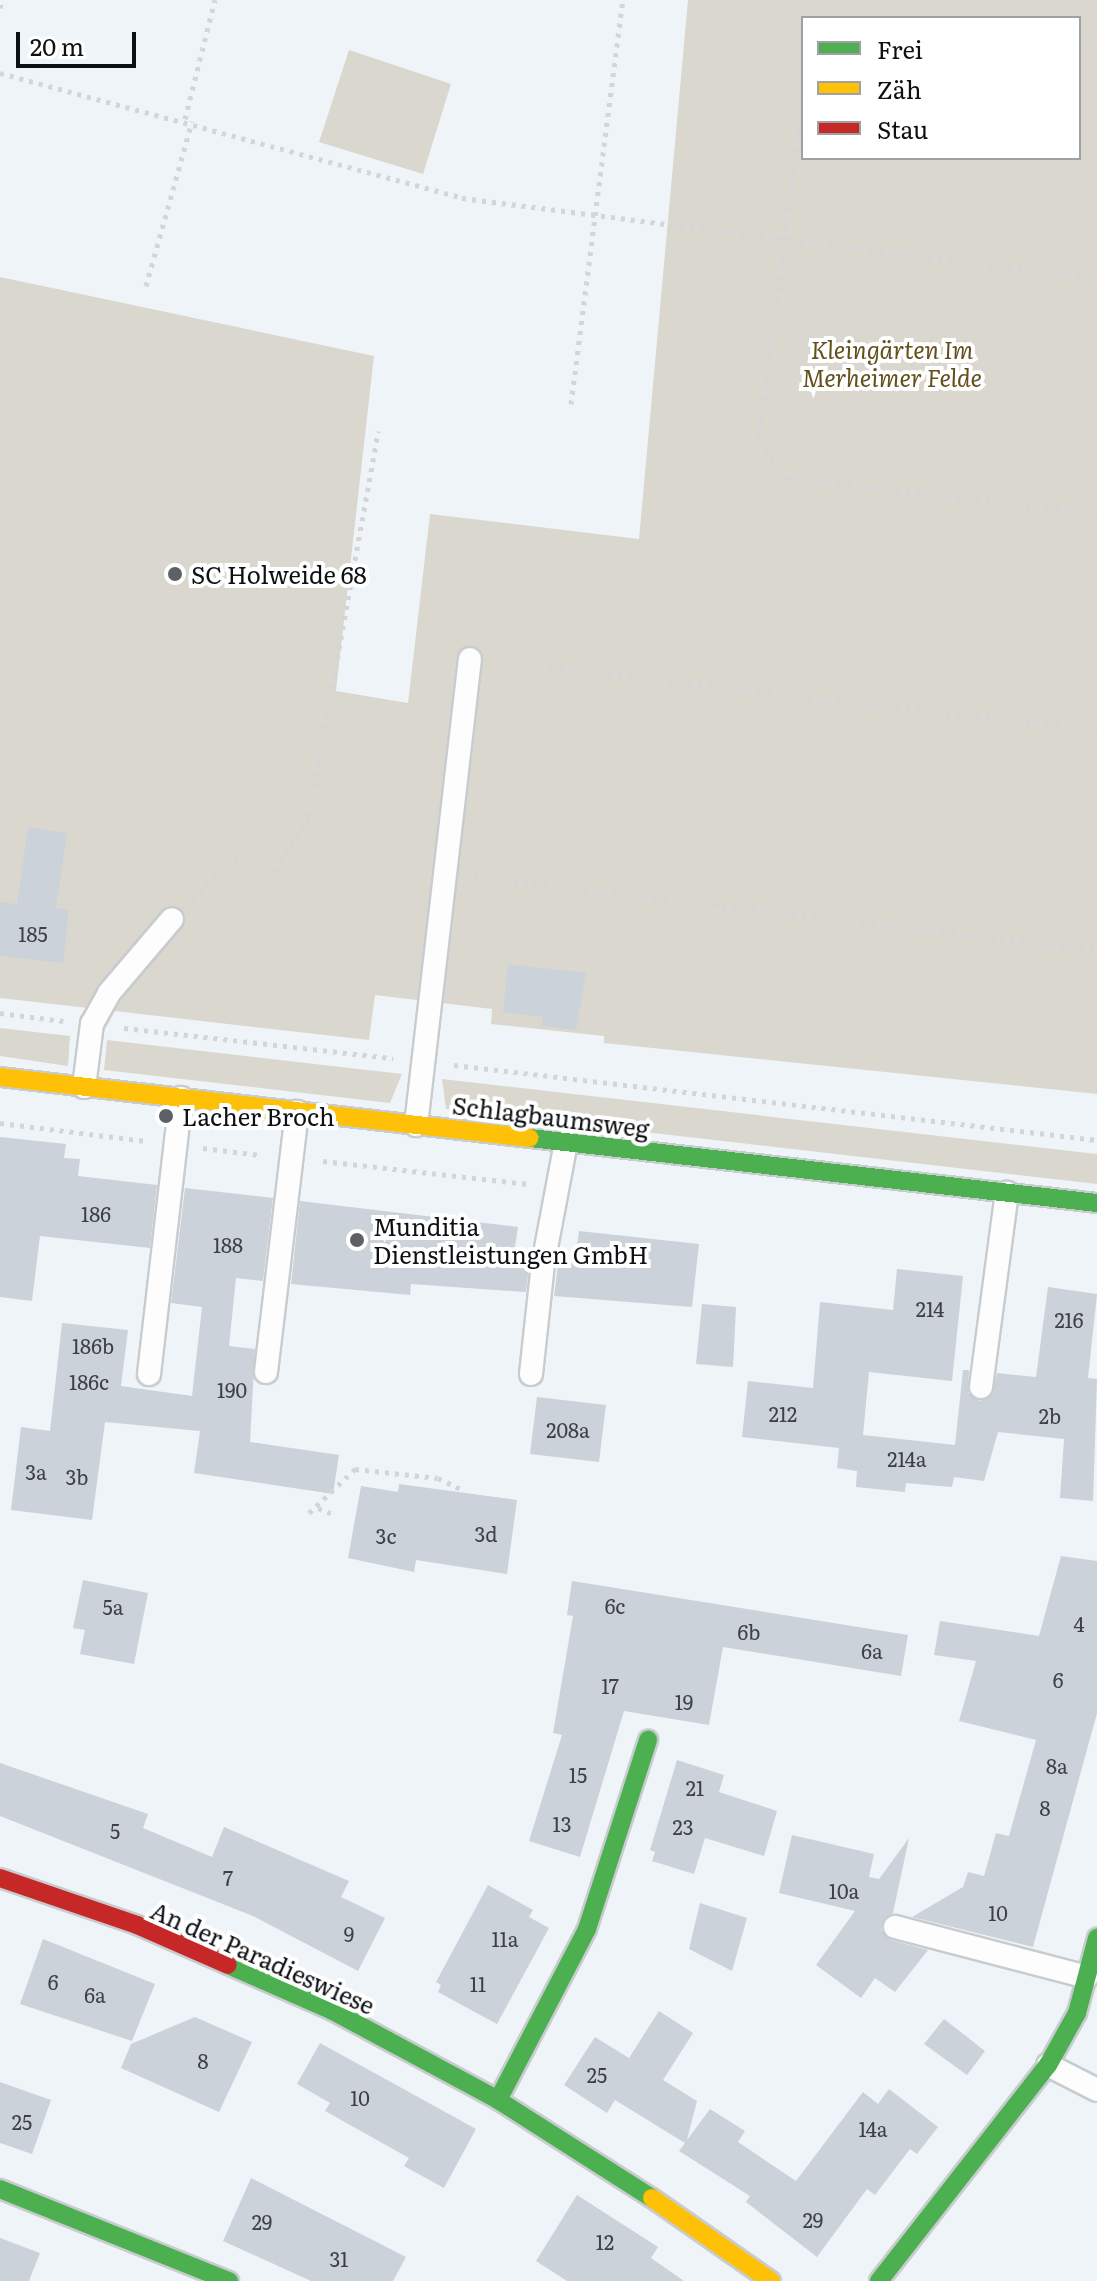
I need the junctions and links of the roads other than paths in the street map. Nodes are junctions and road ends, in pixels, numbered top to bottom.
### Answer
1 (470, 659) road end
2 (172, 919) road end
3 (0, 1077) edge
4 (84, 1087) junction
5 (181, 1098) junction
6 (297, 1112) junction
7 (416, 1125) junction
8 (566, 1142) junction
9 (1007, 1193) junction
10 (1097, 1203) edge
11 (266, 1372) dead end
12 (149, 1374) dead end
13 (531, 1374) dead end
14 (981, 1387) dead end
15 (648, 1740) dead end
16 (0, 1878) edge
17 (895, 1927) dead end
18 (1097, 1938) edge
19 (1087, 1977) junction
20 (1048, 2065) junction
21 (1097, 2090) edge
22 (498, 2100) junction
23 (0, 2189) edge
24 (229, 2281) edge
25 (771, 2281) edge
26 (879, 2281) edge

1 - 7 lane
2 - 4 lane
3 - 4 street, Schlagbaumsweg
4 - 5 street, Schlagbaumsweg
5 - 6 street, Schlagbaumsweg
5 - 12 lane
6 - 7 street, Schlagbaumsweg
6 - 11 lane
7 - 8 street, Schlagbaumsweg
8 - 9 street, Schlagbaumsweg
8 - 13 lane
9 - 10 street, Schlagbaumsweg
9 - 14 lane
15 - 22 street
16 - 22 street, An der Paradieswiese
17 - 19 lane
18 - 19 street
19 - 20 street
20 - 21 lane
20 - 26 street
22 - 25 street, An der Paradieswiese
23 - 24 street

